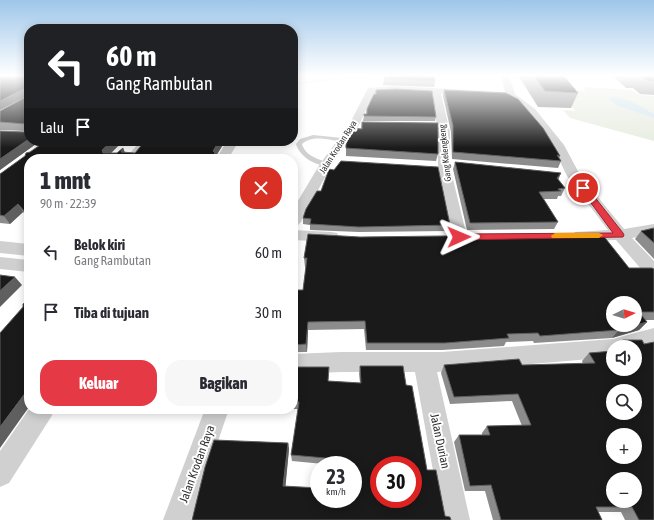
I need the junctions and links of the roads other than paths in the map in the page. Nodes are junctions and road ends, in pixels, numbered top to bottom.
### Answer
1 (365, 99) edge
2 (437, 99) edge
3 (516, 99) edge
4 (354, 125) junction
5 (369, 125) edge
6 (428, 126) edge
7 (443, 126) junction
8 (342, 140) junction
9 (140, 146) edge
10 (127, 154) edge
11 (345, 161) edge
12 (328, 162) junction
13 (444, 165) junction
14 (460, 165) edge
15 (429, 166) edge
16 (558, 174) edge
17 (574, 176) junction
18 (298, 213) edge
19 (654, 229) edge
20 (298, 235) edge
21 (620, 235) junction
22 (567, 236) edge
23 (459, 237) edge
24 (344, 238) edge
25 (24, 246) edge
26 (0, 247) edge
27 (0, 263) edge
28 (24, 265) edge
29 (654, 272) edge
30 (654, 337) edge
31 (642, 340) edge
32 (606, 348) edge
33 (424, 362) junction
34 (298, 364) edge
35 (40, 414) edge
36 (215, 414) edge
37 (0, 474) edge
38 (177, 520) edge
39 (456, 520) edge

1 - 4 street, Jalan Krodan Raya
2 - 7 street, Gang Kelengkeng
3 - 17 street
4 - 5 street
4 - 8 street, Jalan Krodan Raya
6 - 7 street
7 - 13 street, Gang Kelengkeng
8 - 12 street, Jalan Krodan Raya
8 - 12 lane
9 - 10 street
11 - 12 street
12 - 18 street, Jalan Krodan Raya
13 - 14 street
13 - 15 street
13 - 23 street, Gang Kelengkeng
16 - 17 street
17 - 21 street
19 - 21 street
20 - 24 street
21 - 22 street
21 - 29 street
25 - 26 street
27 - 28 street
30 - 31 street
32 - 33 street
33 - 34 street
33 - 39 street, Jalan Durian
35 - 37 street
36 - 38 street, Jalan Krodan Raya

